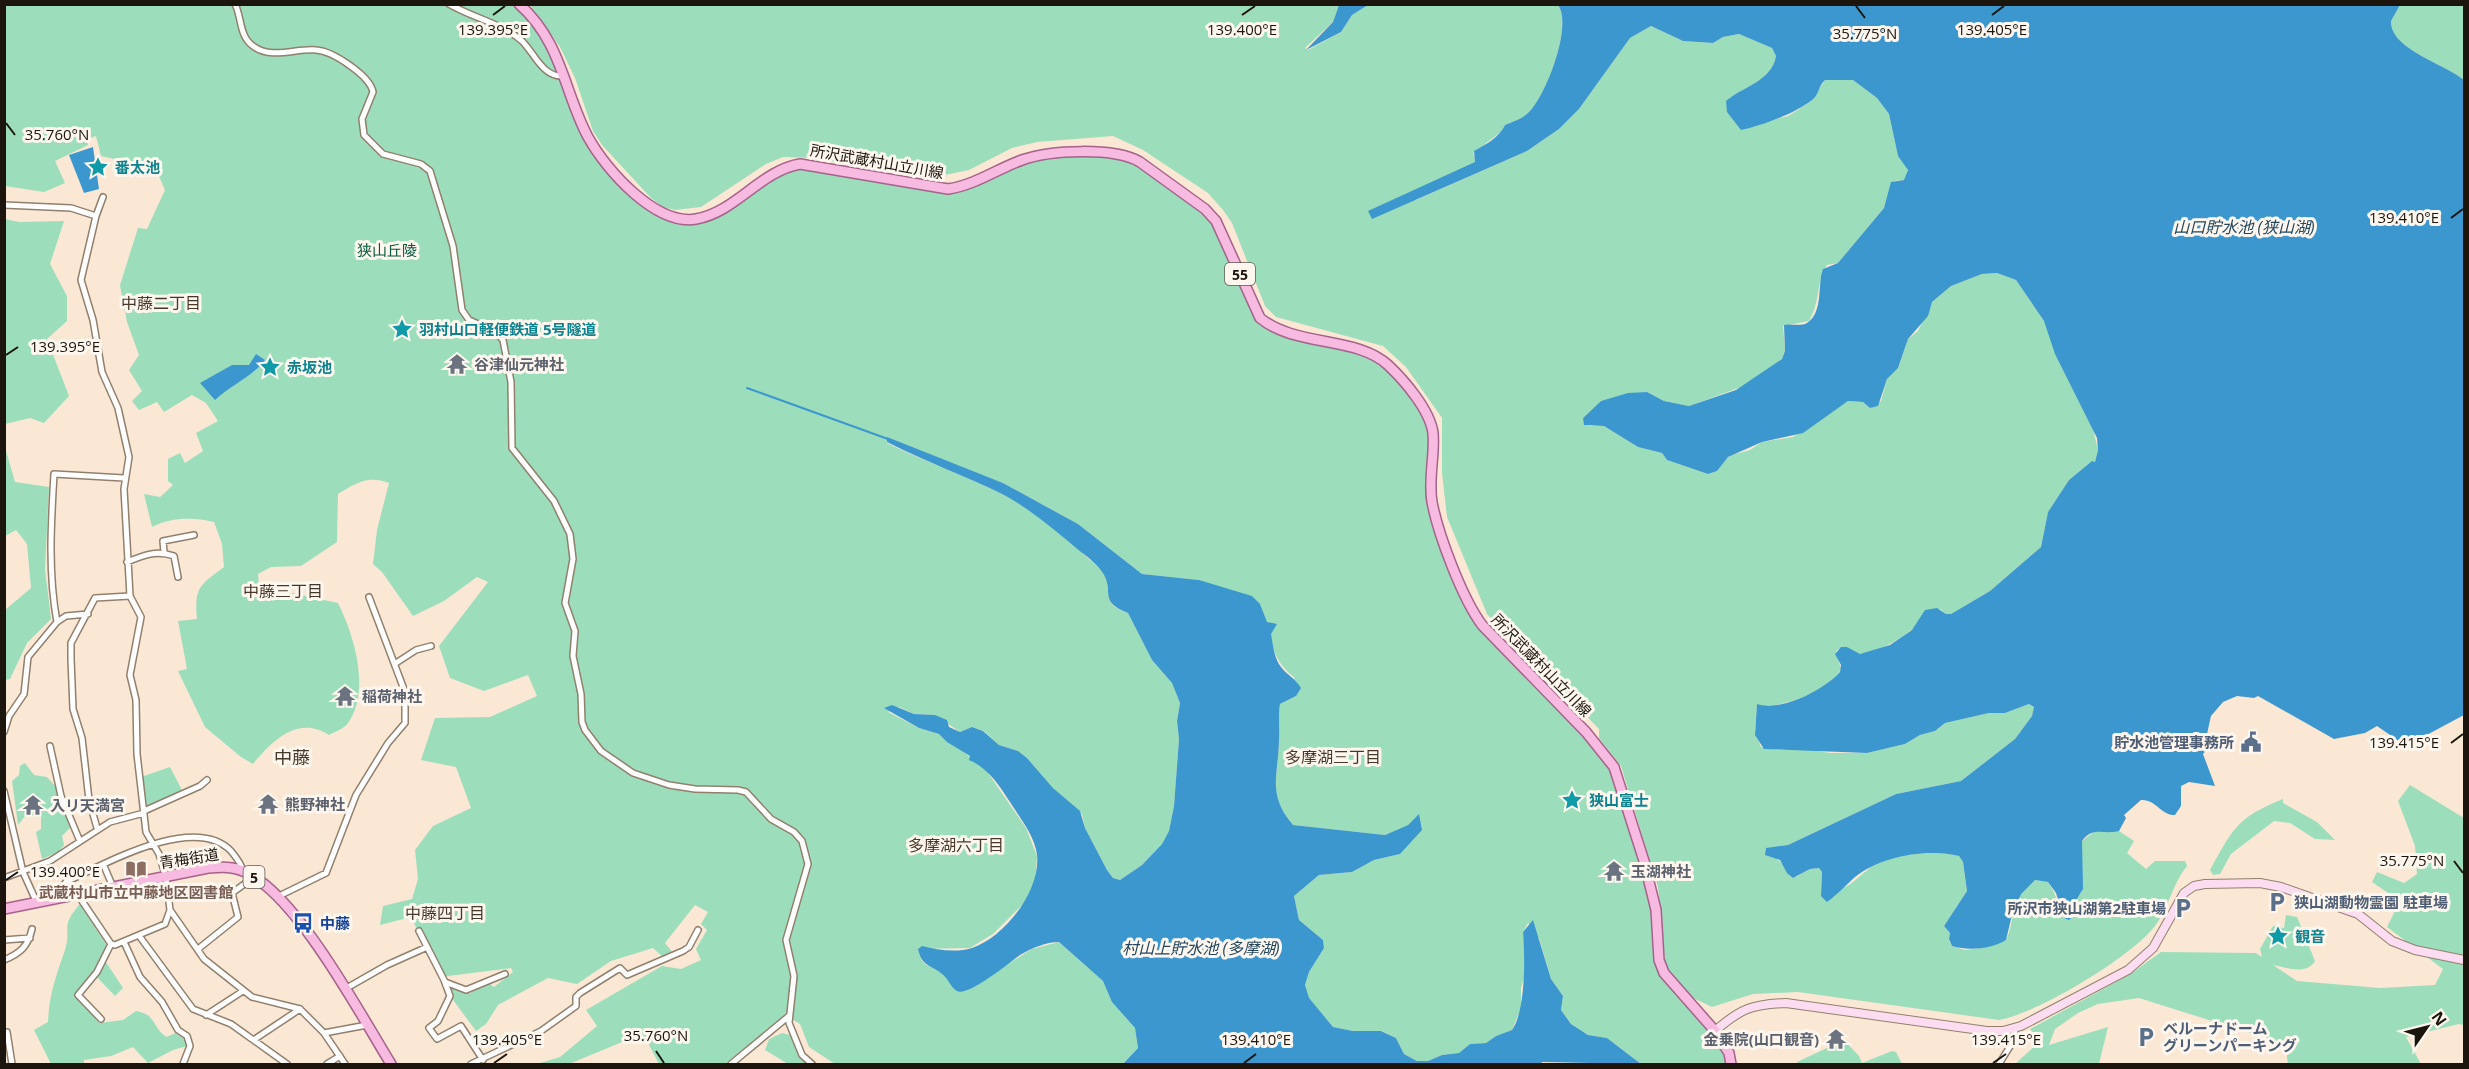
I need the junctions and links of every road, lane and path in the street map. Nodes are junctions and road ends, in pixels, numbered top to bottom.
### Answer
1 (235, 4) edge
2 (449, 4) edge
3 (519, 4) edge
4 (566, 76) junction
5 (104, 197) dead end
6 (4, 205) edge
7 (96, 216) junction
8 (124, 478) junction
9 (194, 535) dead end
10 (164, 552) junction
11 (127, 562) junction
12 (178, 577) dead end
13 (130, 596) junction
14 (369, 597) dead end
15 (88, 614) junction
16 (57, 622) junction
17 (431, 646) dead end
18 (396, 663) junction
19 (7, 717) edge
20 (4, 732) edge
21 (50, 746) dead end
22 (207, 780) dead end
23 (4, 790) edge
24 (144, 812) junction
25 (97, 828) junction
26 (80, 839) junction
27 (154, 843) junction
28 (104, 866) junction
29 (243, 871) junction
30 (23, 872) junction
31 (166, 877) junction
32 (254, 877) junction
33 (4, 878) edge
34 (113, 887) junction
35 (78, 895) junction
36 (276, 897) junction
37 (62, 898) junction
38 (37, 903) junction
39 (4, 909) edge
40 (170, 910) junction
41 (32, 929) dead end
42 (698, 930) dead end
43 (419, 932) dead end
44 (140, 937) junction
45 (30, 938) junction
46 (4, 940) edge
47 (124, 942) junction
48 (111, 944) junction
49 (425, 948) junction
50 (198, 949) junction
51 (4, 960) edge
52 (2464, 960) edge
53 (505, 974) dead end
54 (444, 981) junction
55 (345, 989) junction
56 (243, 991) junction
57 (300, 1009) junction
58 (207, 1015) junction
59 (789, 1016) junction
60 (101, 1019) dead end
61 (367, 1025) junction
62 (2015, 1029) junction
63 (1715, 1031) junction
64 (7, 1032) dead end
65 (324, 1033) junction
66 (255, 1040) junction
67 (340, 1056) junction
68 (483, 1060) junction
69 (12, 1065) edge
70 (183, 1065) edge
71 (287, 1065) edge
72 (327, 1065) edge
73 (345, 1065) edge
74 (391, 1065) edge
75 (471, 1065) edge
76 (731, 1065) edge
77 (812, 1065) edge
78 (1731, 1065) edge
79 (1999, 1065) edge

1 - 59 street
2 - 4 street
3 - 4 main road, 所沢武蔵村山立川線 / 55
4 - 63 main road, 所沢武蔵村山立川線 / 55
5 - 7 street
6 - 7 street
7 - 8 street
8 - 11 street
8 - 16 street
9 - 10 street
10 - 11 street
10 - 12 street
11 - 13 street
13 - 15 street
13 - 24 street
14 - 18 street
15 - 16 street
15 - 25 street
16 - 19 street
17 - 18 street
18 - 36 street
19 - 20 street
21 - 26 street
22 - 24 street
23 - 30 street
24 - 25 street
24 - 27 street
25 - 26 street
26 - 30 street
27 - 28 street
27 - 29 street
27 - 31 street
28 - 34 street
28 - 37 street
29 - 31 main road, 青梅街道 / 5
29 - 32 main road, 青梅街道 / 5
30 - 33 street
30 - 38 street
31 - 34 main road, 青梅街道 / 5
31 - 40 street
32 - 36 main road, 青梅街道 / 5
32 - 50 street
34 - 35 main road, 青梅街道 / 5
35 - 37 main road, 青梅街道 / 5
35 - 48 street
36 - 55 main road, 青梅街道 / 5
37 - 38 main road, 青梅街道 / 5
38 - 39 main road, 青梅街道 / 5
40 - 44 street
40 - 50 street
41 - 45 street
42 - 68 street
43 - 49 street
44 - 47 street
44 - 58 street
45 - 46 street
45 - 51 street
47 - 48 street
47 - 70 street
48 - 60 street
49 - 54 street
49 - 55 street
50 - 56 street
52 - 62 street
53 - 54 street
54 - 68 street
55 - 61 main road, 青梅街道 / 5
56 - 57 street
56 - 58 street
57 - 65 street
57 - 66 street
58 - 66 street
59 - 76 street
59 - 77 street
61 - 65 street
61 - 74 main road, 青梅街道 / 5
62 - 63 street
62 - 79 street
63 - 78 main road, 所沢武蔵村山立川線 / 55
64 - 69 street
65 - 67 street
66 - 71 street
67 - 72 street
67 - 73 street
68 - 75 street

